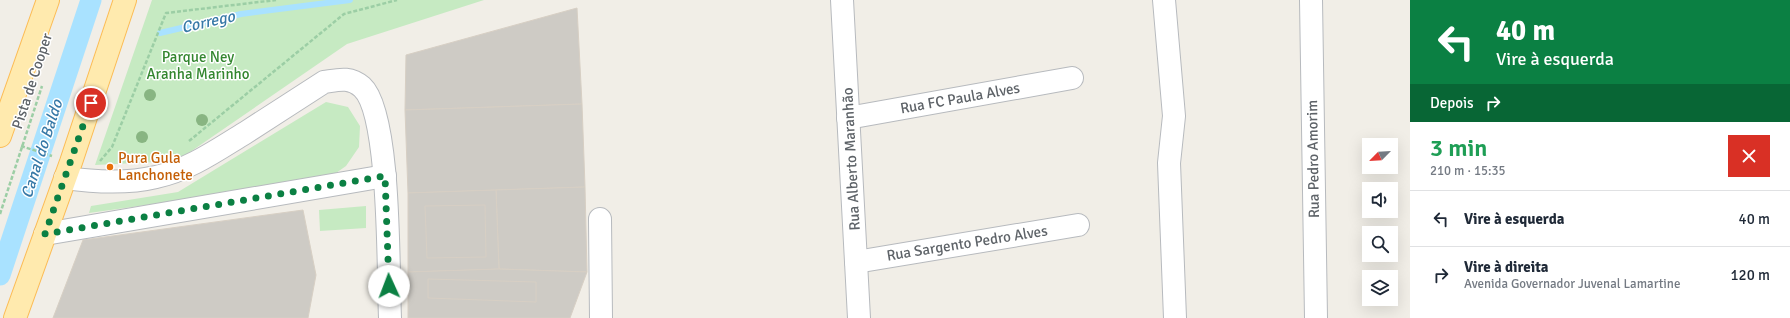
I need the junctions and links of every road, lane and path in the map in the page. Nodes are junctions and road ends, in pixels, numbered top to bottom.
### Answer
1 (48, 0) edge
2 (125, 0) edge
3 (276, 0) edge
4 (397, 0) edge
5 (842, 0) edge
6 (1164, 0) edge
7 (1311, 0) edge
8 (1072, 78) dead end
9 (42, 85) dead end
10 (848, 118) junction
11 (0, 136) edge
12 (186, 142) dead end
13 (33, 150) dead end
14 (46, 154) dead end
15 (385, 176) junction
16 (74, 180) junction
17 (0, 214) edge
18 (600, 219) dead end
19 (1078, 225) dead end
20 (45, 234) junction
21 (856, 262) junction
22 (15, 318) edge
23 (390, 318) edge
24 (601, 318) edge
25 (859, 318) edge
26 (1175, 318) edge
27 (1316, 318) edge

1 - 11 main road
2 - 16 main road
3 - 16 path
4 - 12 path
5 - 10 street, Rua Alberto Maranhão
6 - 26 street
7 - 27 street, Rua Pedro Amorim
8 - 10 street, Rua FC Paula Alves
9 - 17 path, Pista de Cooper
10 - 21 street, Rua Alberto Maranhão
13 - 14 path
15 - 16 street
15 - 20 street
15 - 23 street
16 - 20 main road
18 - 24 street
19 - 21 street, Rua Sargento Pedro Alves
20 - 22 main road
21 - 25 street, Rua Alberto Maranhão

